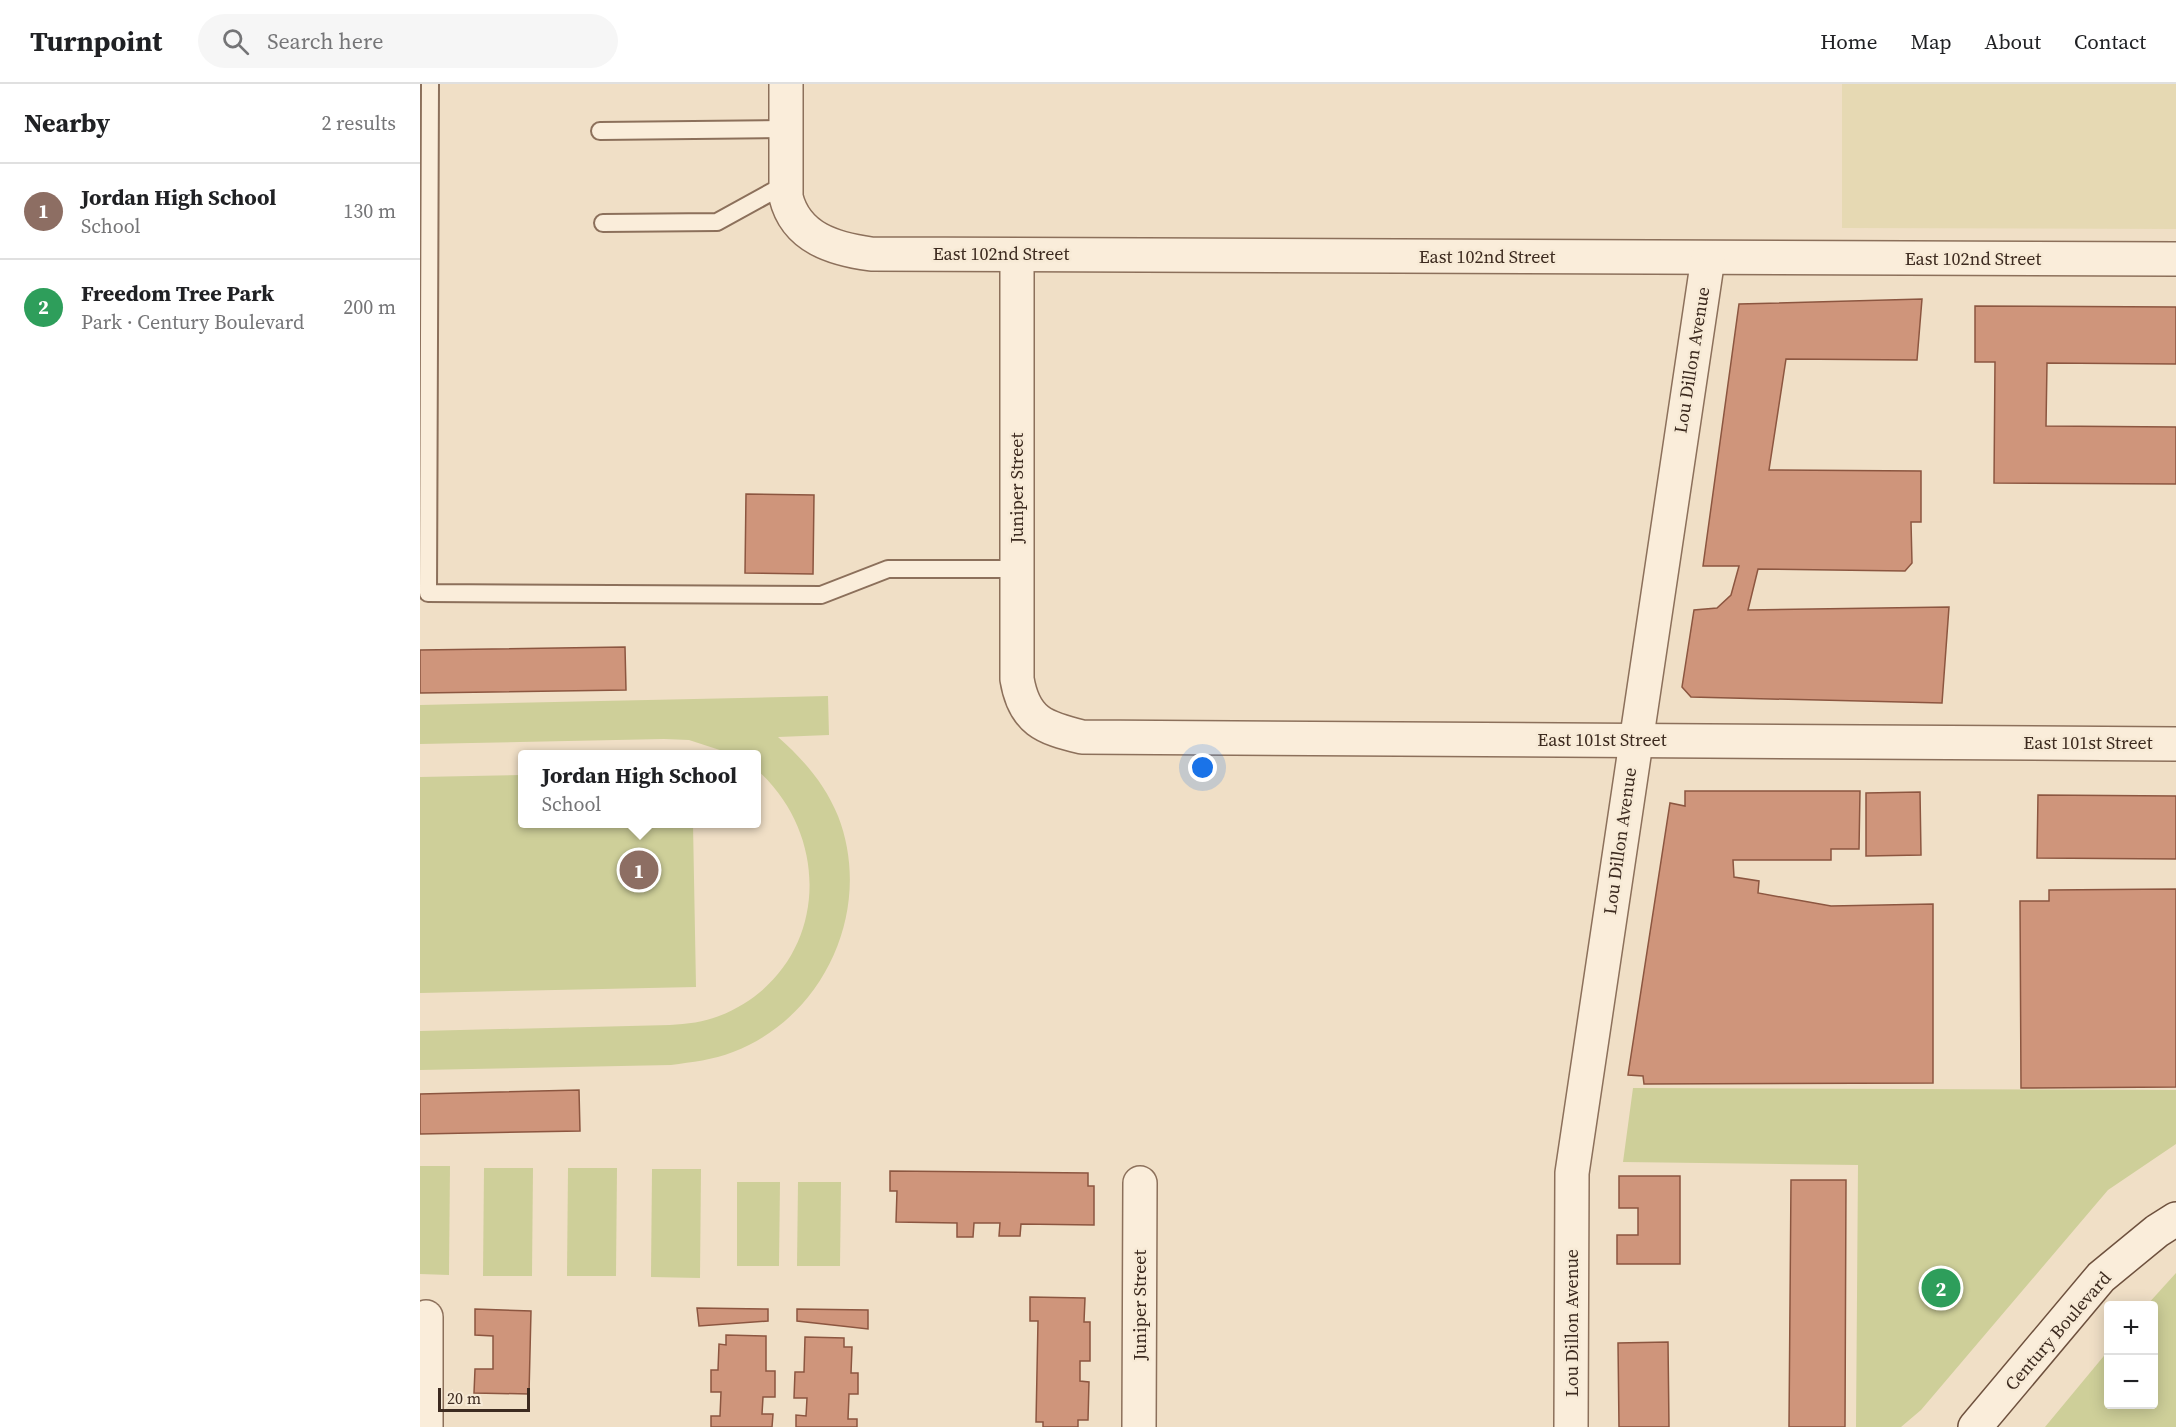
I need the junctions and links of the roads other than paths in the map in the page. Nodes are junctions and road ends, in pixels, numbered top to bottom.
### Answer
1 (430, 84) edge
2 (786, 84) edge
3 (786, 129) junction
4 (600, 131) dead end
5 (786, 183) junction
6 (603, 223) dead end
7 (1017, 255) junction
8 (1708, 258) junction
9 (2176, 260) edge
10 (1017, 569) junction
11 (1033, 718) joint
12 (1635, 741) junction
13 (2176, 744) edge
14 (1140, 1183) dead end
15 (2176, 1219) edge
16 (426, 1317) dead end
17 (426, 1427) edge
18 (1139, 1427) edge
19 (1571, 1427) edge
20 (1975, 1427) edge

1 - 10 lane
2 - 3 street
3 - 4 lane
3 - 5 street
5 - 6 lane
5 - 7 street, East 102nd Street
7 - 8 street, East 102nd Street
7 - 10 street, Juniper Street
8 - 9 street, East 102nd Street
8 - 12 street, Lou Dillon Avenue
10 - 11 street, Juniper Street
11 - 12 street, East 101st Street
12 - 13 street, East 101st Street
12 - 19 street, Lou Dillon Avenue
14 - 18 street, Juniper Street
15 - 20 street, Century Boulevard
16 - 17 street

